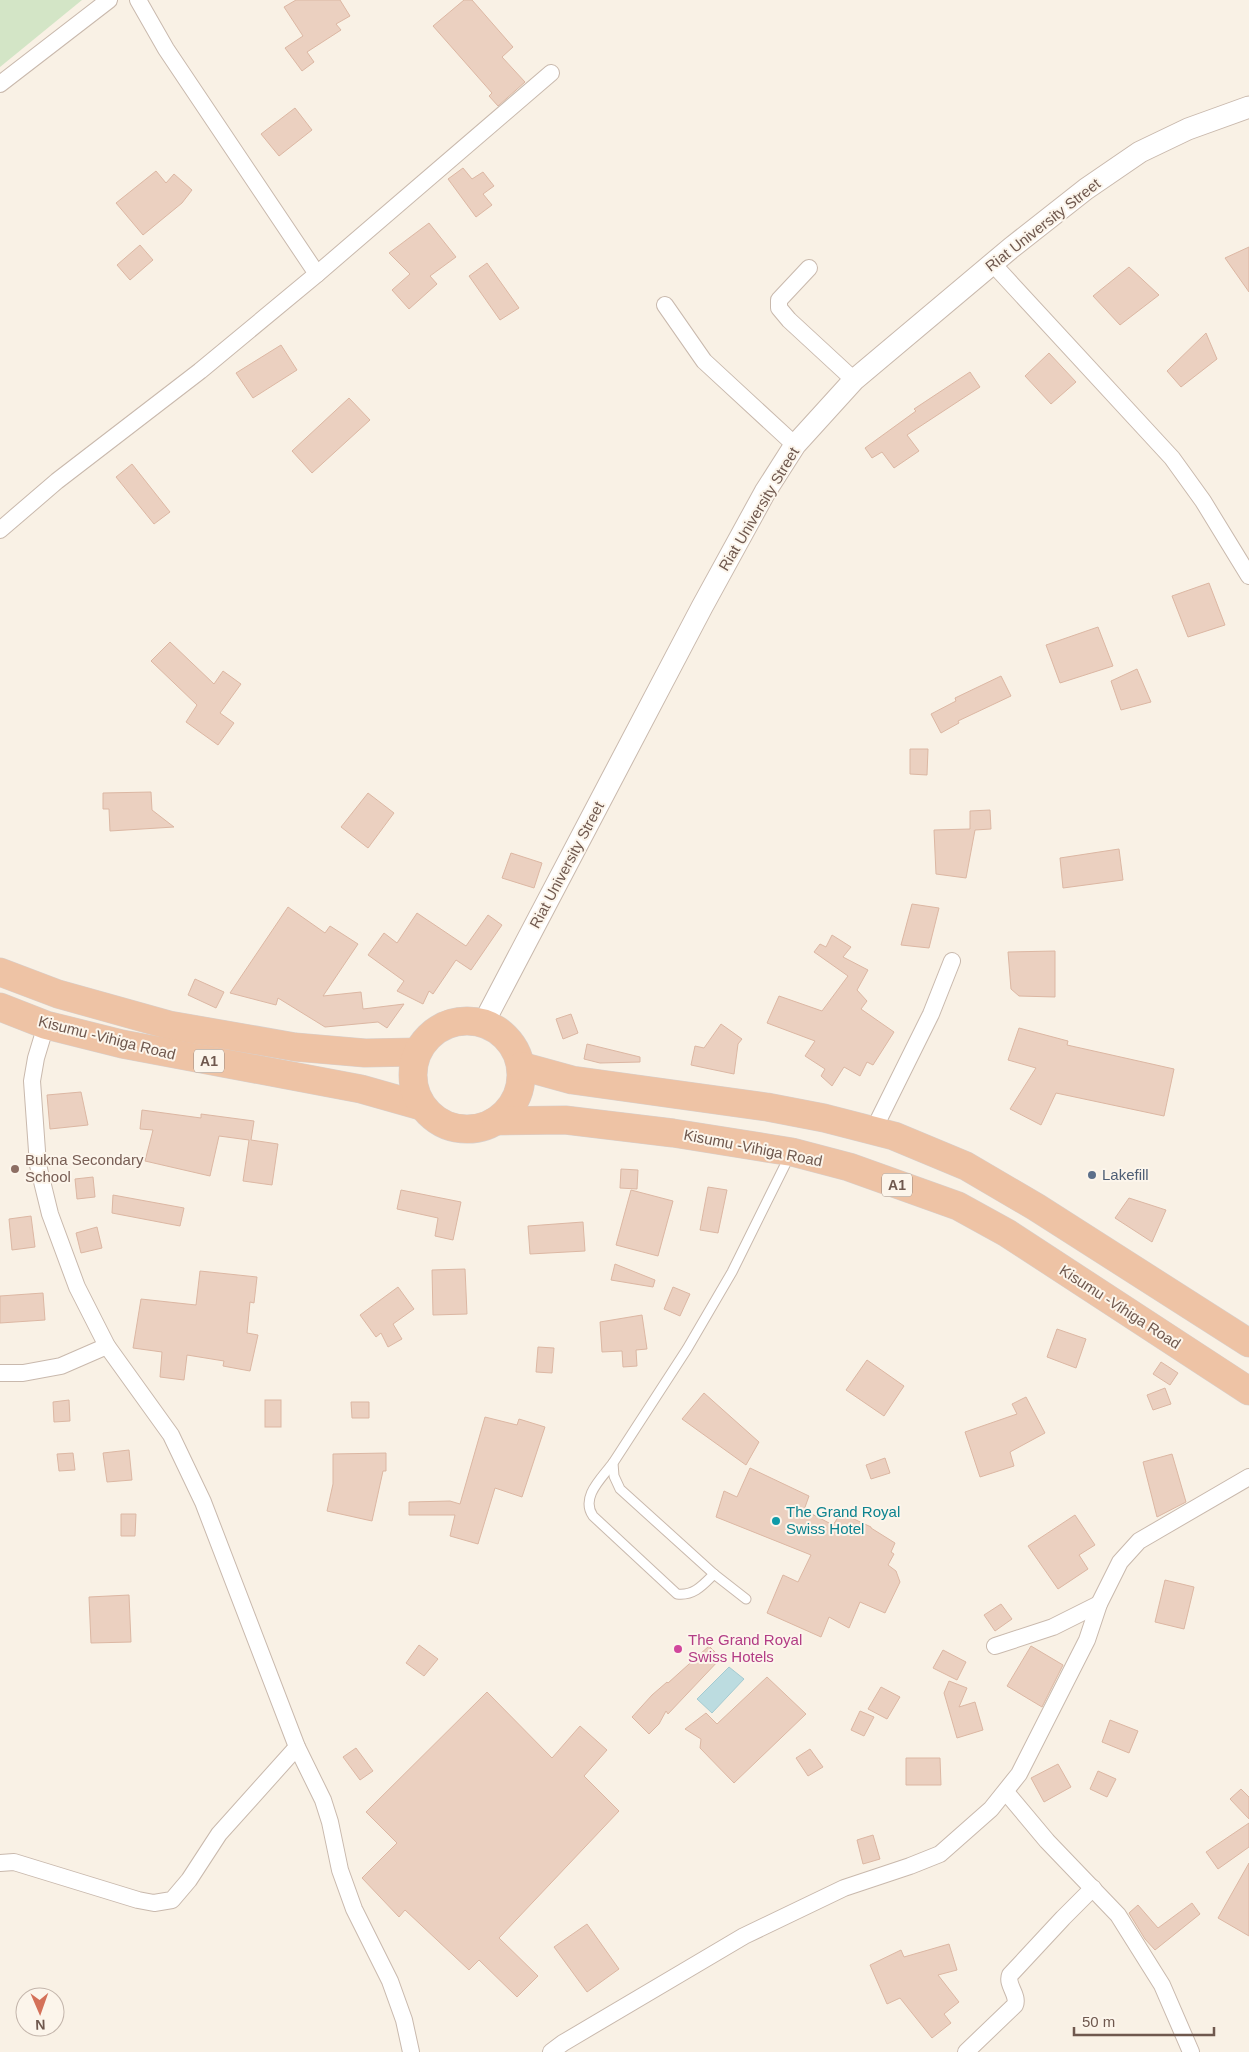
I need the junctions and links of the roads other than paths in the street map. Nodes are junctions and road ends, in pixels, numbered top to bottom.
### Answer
1 (109, 0) edge
2 (138, 0) edge
3 (551, 73) dead end
4 (0, 84) edge
5 (1249, 107) edge
6 (993, 264) junction
7 (809, 268) dead end
8 (317, 274) junction
9 (665, 305) dead end
10 (854, 380) junction
11 (796, 445) junction
12 (0, 530) edge
13 (1249, 576) edge
14 (952, 960) dead end
15 (0, 972) edge
16 (0, 1007) edge
17 (483, 1024) junction
18 (46, 1025) junction
19 (417, 1052) junction
20 (521, 1066) junction
21 (421, 1106) junction
22 (496, 1121) junction
23 (873, 1131) junction
24 (792, 1152) junction
25 (1243, 1332) edge
26 (107, 1346) junction
27 (0, 1373) edge
28 (1249, 1391) edge
29 (613, 1463) junction
30 (1249, 1477) edge
31 (714, 1574) junction
32 (746, 1599) dead end
33 (1099, 1604) junction
34 (995, 1646) dead end
35 (297, 1747) junction
36 (1006, 1792) junction
37 (0, 1863) edge
38 (1093, 1888) junction
39 (561, 2049) edge
40 (411, 2052) edge
41 (966, 2052) edge
42 (1191, 2052) edge

1 - 4 street
2 - 8 street
3 - 8 street
5 - 6 street, Riat University Street
6 - 10 street, Riat University Street
6 - 13 street
7 - 10 street
8 - 12 street
9 - 11 street
10 - 11 street, Riat University Street
11 - 17 street, Riat University Street
14 - 23 street
15 - 19 highway, Kisumu -Vihiga Road / A1
16 - 18 highway, Kisumu -Vihiga Road / A1
17 - 19 highway, A1
17 - 20 highway, A1
18 - 21 highway, Kisumu -Vihiga Road / A1
18 - 26 street
19 - 21 highway
20 - 22 highway, A1
20 - 23 highway
21 - 22 highway, A1
22 - 24 highway, Kisumu -Vihiga Road / A1
23 - 25 highway
24 - 28 highway, Kisumu -Vihiga Road / A1
24 - 29 lane
26 - 27 street
26 - 35 street
29 - 31 lane
29 - 31 lane
30 - 33 street
31 - 32 lane
33 - 34 street
33 - 36 street
35 - 37 street
35 - 40 street
36 - 38 street
36 - 39 street
38 - 41 street
38 - 42 street

